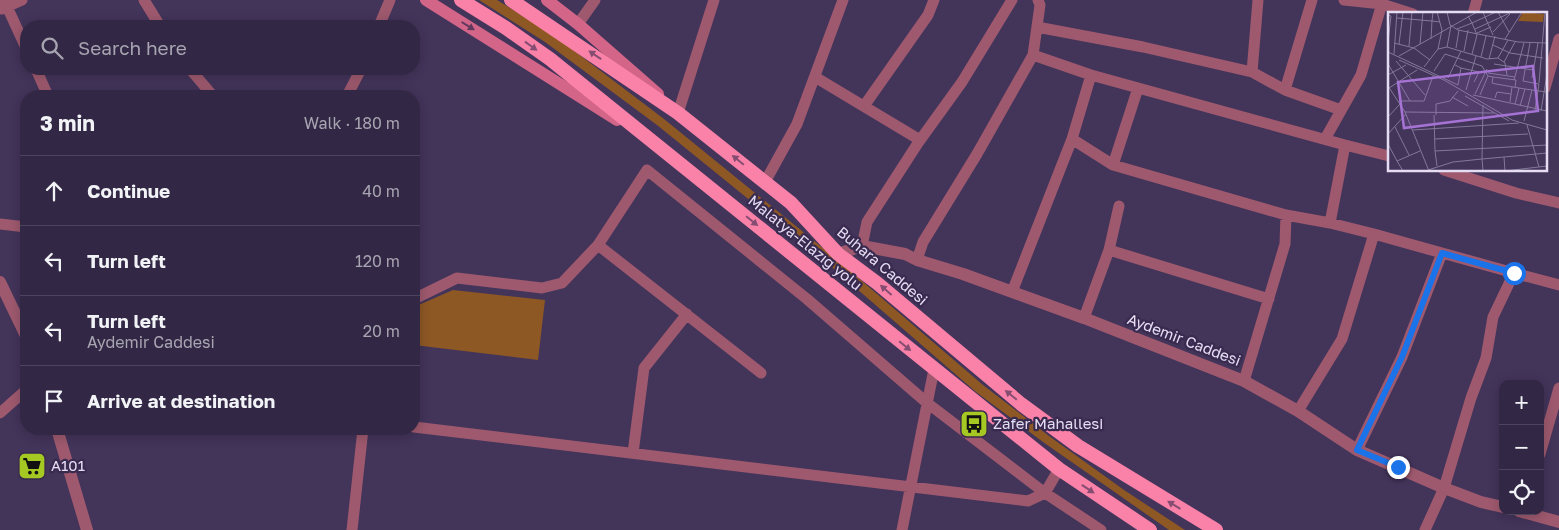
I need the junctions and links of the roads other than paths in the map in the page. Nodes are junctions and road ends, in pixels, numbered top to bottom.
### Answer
1 (22, 0) edge
2 (144, 0) edge
3 (390, 0) edge
4 (426, 0) edge
5 (461, 0) edge
6 (511, 0) edge
7 (547, 0) edge
8 (595, 0) edge
9 (714, 0) edge
10 (843, 0) edge
11 (934, 0) edge
12 (1012, 0) edge
13 (1038, 0) edge
14 (1258, 0) edge
15 (1312, 0) edge
16 (1344, 0) edge
17 (1382, 2) edge
18 (4, 5) edge
19 (1408, 12) edge
20 (156, 20) edge
21 (382, 20) edge
22 (578, 24) junction
23 (1037, 27) junction
24 (20, 36) edge
25 (1559, 39) edge
26 (1033, 54) junction
27 (1550, 54) edge
28 (1252, 72) junction
29 (39, 75) edge
30 (195, 75) edge
31 (358, 75) edge
32 (1091, 75) junction
33 (815, 77) junction
34 (1546, 81) edge
35 (1138, 88) junction
36 (45, 90) edge
37 (208, 90) edge
38 (350, 90) edge
39 (1284, 90) junction
40 (864, 106) junction
41 (1341, 110) junction
42 (678, 113) junction
43 (644, 137) junction
44 (1072, 139) junction
45 (920, 140) junction
46 (1325, 140) junction
47 (1345, 145) junction
48 (1388, 156) edge
49 (1114, 164) junction
50 (1447, 171) edge
51 (765, 182) junction
52 (1559, 203) edge
53 (1119, 206) dead end
54 (1286, 215) junction
55 (1330, 223) junction
56 (0, 224) edge
57 (20, 226) edge
58 (1374, 234) junction
59 (598, 245) junction
60 (862, 246) junction
61 (1109, 250) junction
62 (1442, 253) junction
63 (838, 254) junction
64 (917, 260) junction
65 (1514, 273) junction
66 (0, 282) edge
67 (1559, 285) edge
68 (1012, 292) junction
69 (420, 296) edge
70 (1269, 299) junction
71 (687, 314) junction
72 (1084, 318) junction
73 (20, 324) edge
74 (934, 369) junction
75 (761, 373) dead end
76 (1244, 381) junction
77 (1559, 388) edge
78 (20, 395) edge
79 (926, 402) junction
80 (1298, 411) junction
81 (0, 413) edge
82 (420, 429) edge
83 (59, 435) edge
84 (361, 435) edge
85 (1544, 440) edge
86 (1357, 450) junction
87 (633, 453) junction
88 (1059, 469) junction
89 (909, 487) junction
90 (1444, 488) junction
91 (1046, 493) junction
92 (1499, 506) edge
93 (1533, 515) edge
94 (1559, 522) edge
95 (87, 530) edge
96 (352, 530) edge
97 (902, 530) edge
98 (1101, 530) edge
99 (1150, 530) edge
100 (1216, 530) edge
101 (1425, 530) edge

1 - 18 street
2 - 20 street
3 - 21 street
4 -> 43 main road, Malatya-Elazığ yolu
5 -> 43 highway
42 -> 6 highway
7 - 22 main road, Buhara Caddesi
8 - 22 street
9 - 42 street
10 - 33 street
11 - 40 street
12 - 45 street
13 - 23 street
14 - 28 street
15 - 39 street
16 - 17 street
17 - 19 street
17 - 41 street
18 - 24 street
22 - 42 main road, Buhara Caddesi
23 - 26 street
23 - 28 street
25 - 27 street
26 - 32 street
26 - 64 street
27 - 34 street
28 - 39 street
29 - 36 street
30 - 37 street
31 - 38 street
32 - 35 street
32 - 44 street
33 - 40 street
33 - 51 street
35 - 46 street
35 - 49 street
39 - 41 street
40 - 45 street
41 - 46 street
51 -> 42 highway, Buhara Caddesi
43 -> 74 highway, Malatya-Elazığ yolu
44 - 49 street
44 - 68 street
45 - 60 street
46 - 47 street
47 - 48 street
47 - 55 street
49 - 54 street
50 - 52 street
51 - 63 highway, Buhara Caddesi
53 - 61 street
54 - 55 street
54 - 70 street
55 - 58 street
56 - 57 street
58 - 62 street
58 - 80 street
59 - 69 street
59 - 71 street
59 - 79 street
60 - 63 street, Aydemir Caddesi
60 - 64 street, Aydemir Caddesi
61 - 70 street
61 - 72 street
62 - 65 street
62 - 86 street
100 -> 63 highway, Buhara Caddesi
64 - 68 street, Aydemir Caddesi
65 - 67 street
65 - 90 street
66 - 73 street
68 - 72 street, Aydemir Caddesi
70 - 76 street
71 - 75 street
71 - 87 street
72 - 76 street, Aydemir Caddesi
74 - 79 street
74 - 88 highway, Malatya-Elazığ yolu
76 - 80 street, Aydemir Caddesi
77 - 85 street
78 - 81 street
79 - 89 street
79 - 91 street
80 - 86 street, Aydemir Caddesi
82 - 87 street
83 - 95 street
84 - 96 street
86 - 90 street, Aydemir Caddesi
87 - 89 street
88 - 91 street
88 -> 99 highway, Malatya-Elazığ yolu
89 - 91 street
89 - 97 street
90 - 92 street, Aydemir Caddesi
90 - 101 street
91 - 98 street
93 - 94 street

